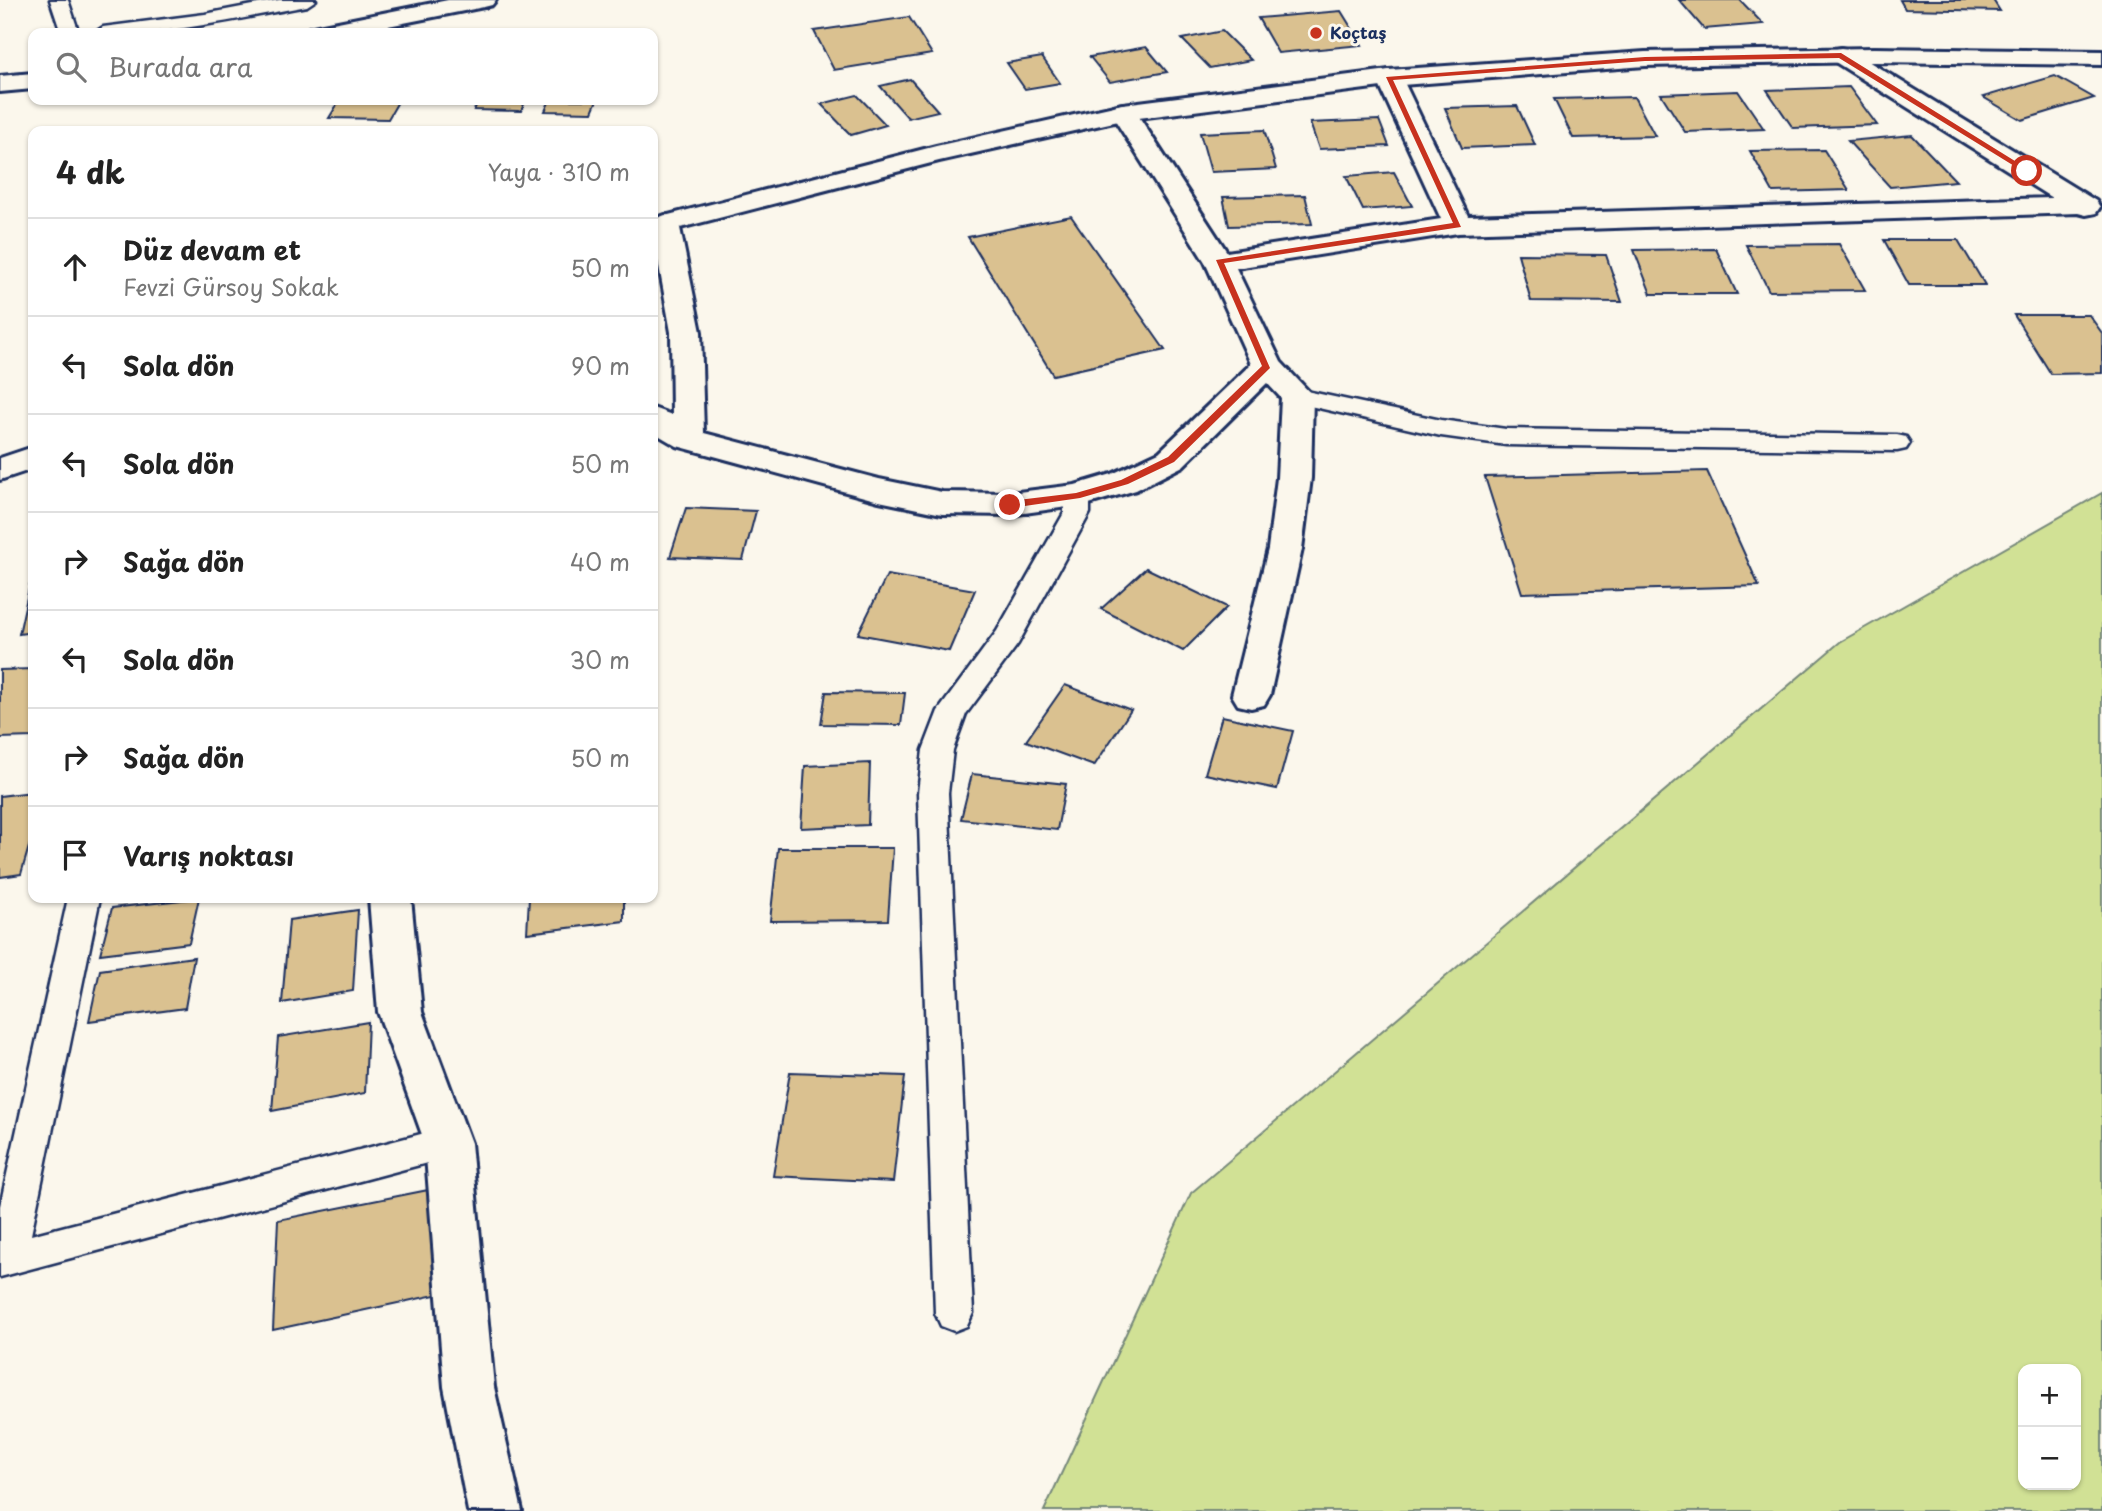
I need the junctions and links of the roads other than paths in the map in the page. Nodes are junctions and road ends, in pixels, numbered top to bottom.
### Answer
1 (58, 0) edge
2 (307, 0) edge
3 (484, 0) edge
4 (68, 28) edge
5 (142, 28) edge
6 (343, 28) edge
7 (1841, 55) junction
8 (2102, 58) edge
9 (1389, 78) junction
10 (1123, 112) junction
11 (2092, 210) edge
12 (659, 225) edge
13 (1458, 225) junction
14 (1219, 262) junction
15 (1267, 366) junction
16 (1297, 396) junction
17 (658, 421) edge
18 (688, 439) junction
19 (1897, 443) dead end
20 (28, 459) edge
21 (0, 470) edge
22 (1077, 496) junction
23 (1251, 695) dead end
24 (83, 903) edge
25 (390, 903) edge
26 (448, 1143) junction
27 (3, 1260) edge
28 (954, 1313) dead end
29 (495, 1511) edge

1 - 4 lane
2 - 5 lane
3 - 6 main road
7 - 8 main road
7 - 9 main road
7 - 11 main road
9 - 10 main road
9 - 13 main road
10 - 12 main road
10 - 14 main road
11 - 13 main road
12 - 18 main road
13 - 14 main road
14 - 15 main road
15 - 16 main road
15 - 22 main road
16 - 19 lane
16 - 23 main road
17 - 18 main road
18 - 22 main road
20 - 21 main road
22 - 28 lane
24 - 27 lane
25 - 26 main road
26 - 27 lane
26 - 29 main road

